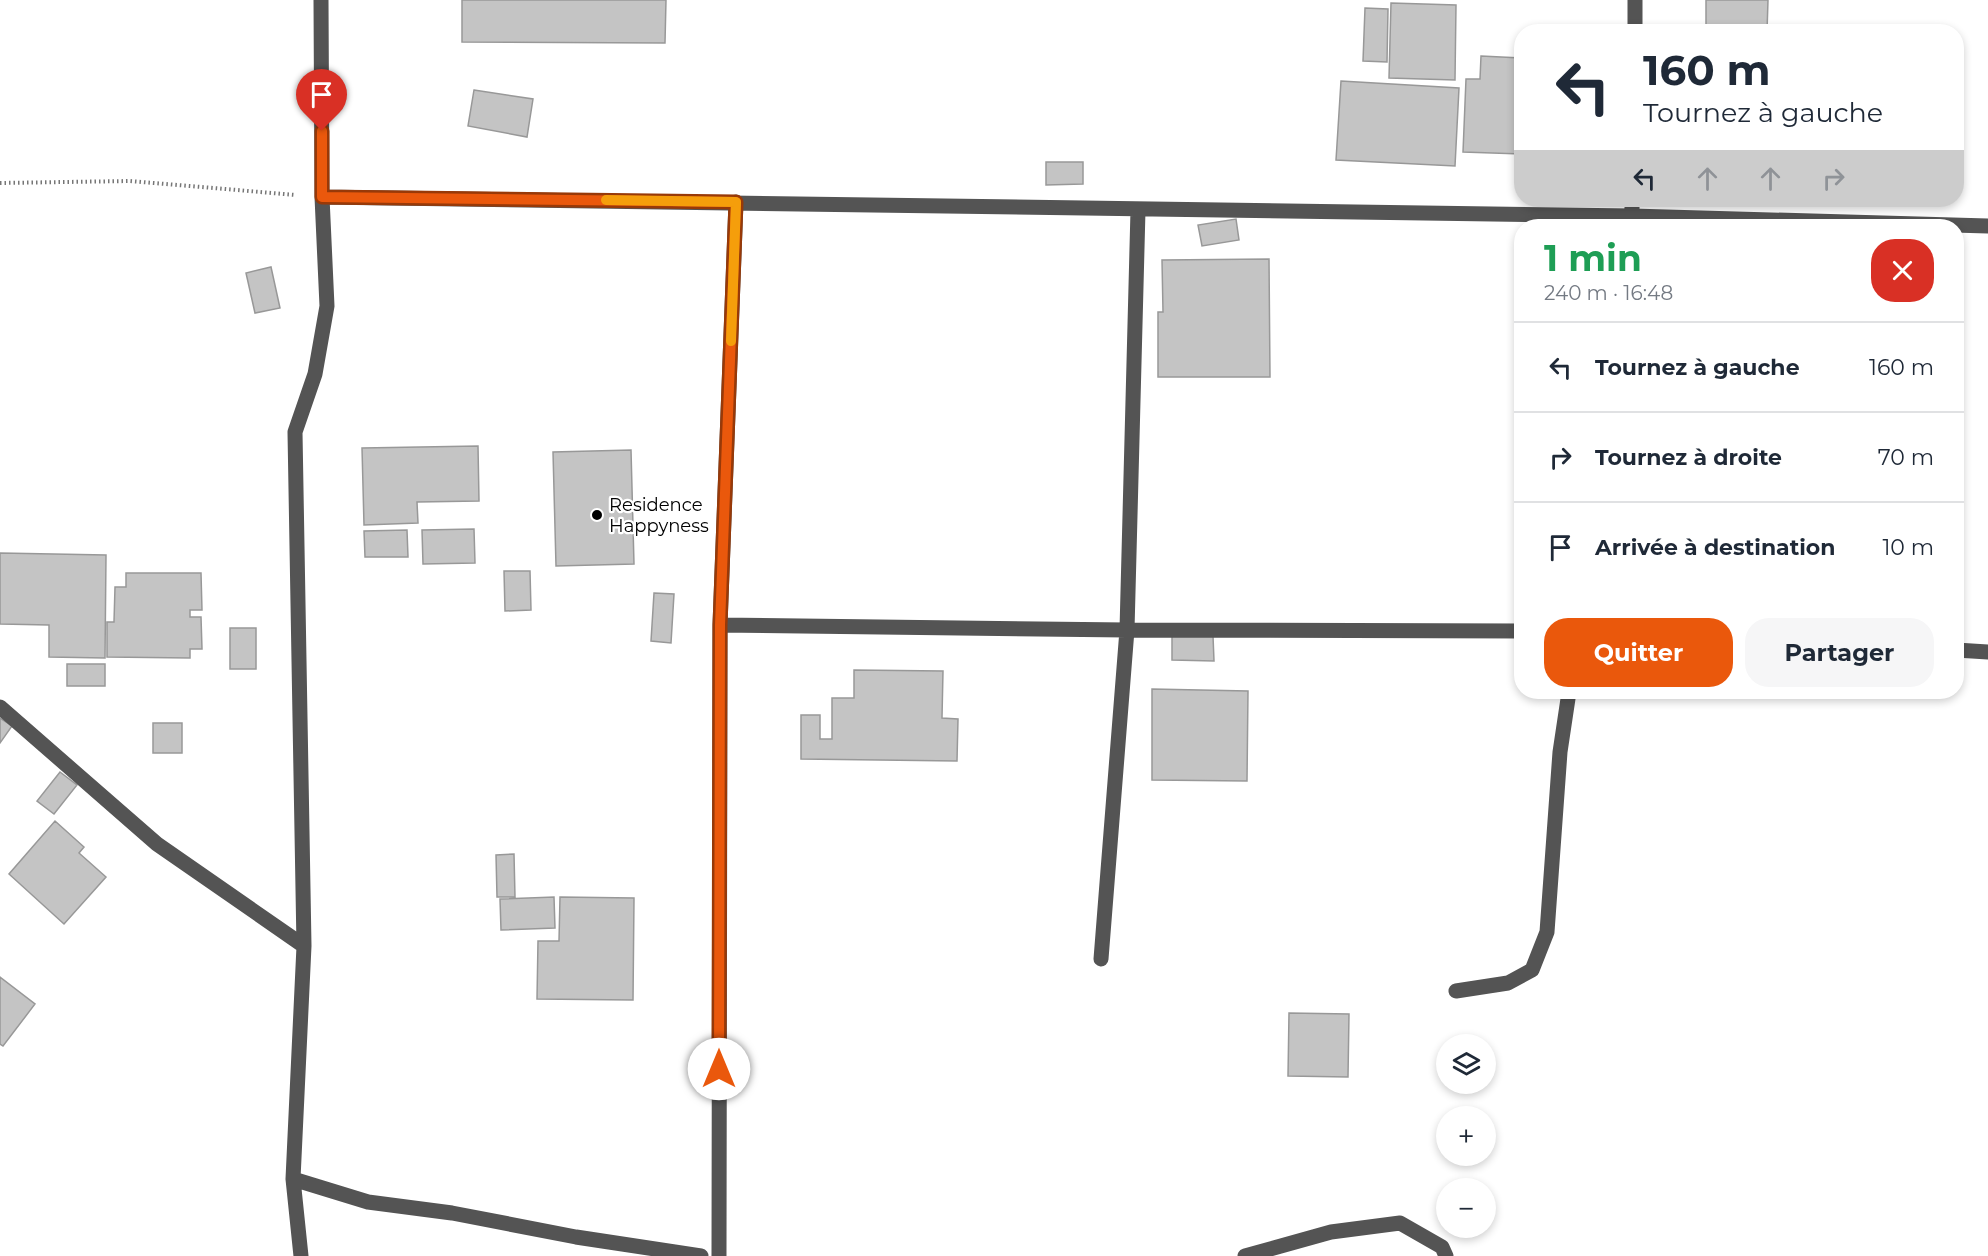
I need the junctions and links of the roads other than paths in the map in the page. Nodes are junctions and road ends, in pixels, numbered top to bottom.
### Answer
1 (321, 0) edge
2 (1635, 0) edge
3 (1635, 24) edge
4 (322, 197) junction
5 (736, 202) junction
6 (1632, 207) edge
7 (1138, 210) junction
8 (1632, 216) junction
9 (1739, 219) edge
10 (1964, 225) edge
11 (1988, 226) edge
12 (720, 625) junction
13 (1127, 630) junction
14 (1514, 631) edge
15 (1964, 650) edge
16 (1988, 652) edge
17 (1568, 699) edge
18 (0, 707) edge
19 (304, 946) junction
20 (1101, 959) dead end
21 (1456, 991) dead end
22 (293, 1179) junction
23 (301, 1256) edge
24 (700, 1256) edge
25 (719, 1256) edge
26 (1245, 1256) edge
27 (1446, 1256) edge

1 - 4 street
2 - 3 street
4 - 5 street
4 - 19 street
5 - 7 street
5 - 12 street
6 - 8 street
7 - 8 street
7 - 13 street
8 - 9 street
10 - 11 street
12 - 13 street
12 - 25 street
13 - 14 street
13 - 20 street
15 - 16 street
17 - 21 street
18 - 19 street
19 - 22 street
22 - 23 street
22 - 24 street
26 - 27 street

